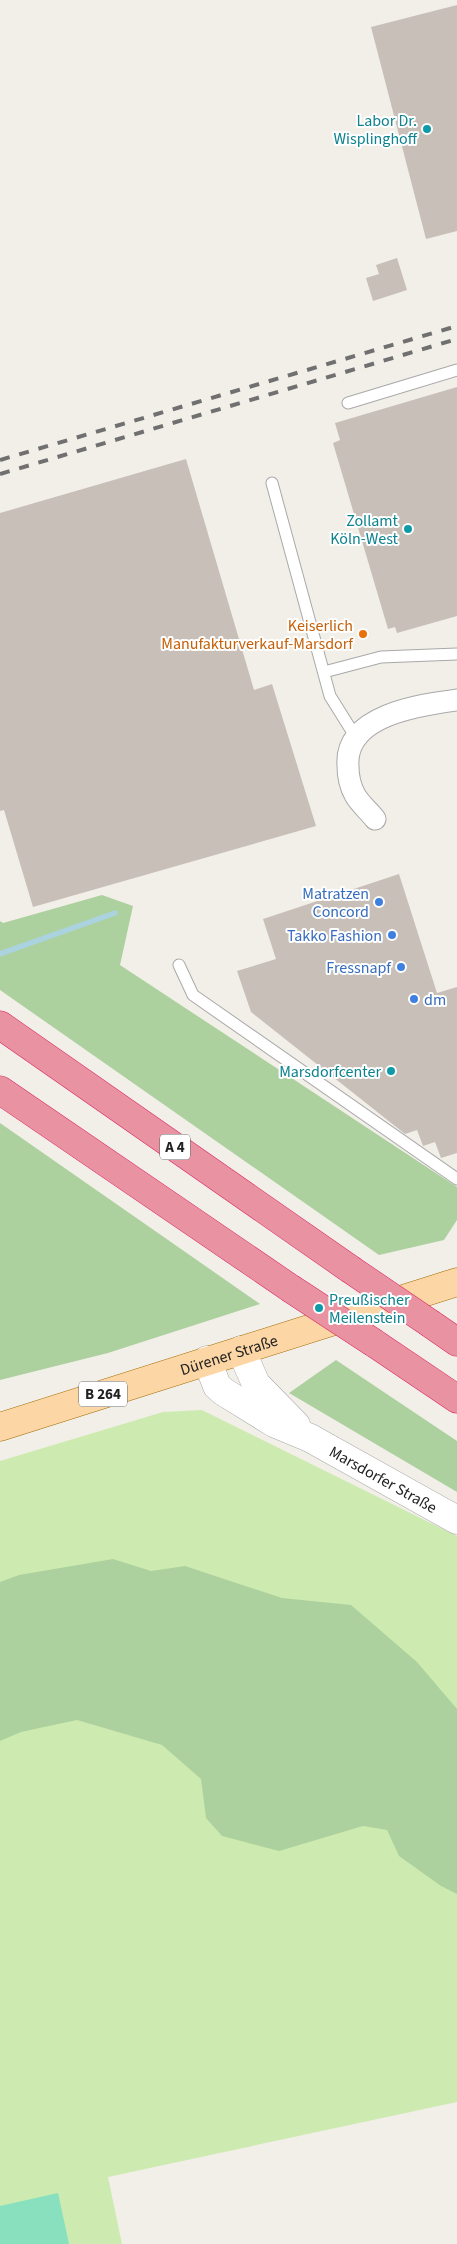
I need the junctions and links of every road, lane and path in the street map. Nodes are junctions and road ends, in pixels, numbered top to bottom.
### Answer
1 (457, 370) edge
2 (348, 403) dead end
3 (272, 482) dead end
4 (457, 654) edge
5 (324, 672) junction
6 (457, 700) edge
7 (355, 736) junction
8 (375, 819) dead end
9 (179, 965) dead end
10 (0, 1025) edge
11 (0, 1090) edge
12 (457, 1178) edge
13 (457, 1282) edge
14 (457, 1342) edge
15 (241, 1350) junction
16 (207, 1360) junction
17 (457, 1398) edge
18 (0, 1427) edge
19 (310, 1438) junction
20 (457, 1520) edge

1 - 2 lane
3 - 5 lane
4 - 5 lane
5 - 7 lane
6 - 7 street
7 - 8 street
9 - 12 lane
10 - 14 highway, A 4, bridge
11 - 17 highway, bridge
13 - 15 main road, Dürener Straße / B 264
15 - 16 main road, Dürener Straße / B 264
15 - 19 street, Marsdorfer Straße
16 - 18 main road, Dürener Straße / B 264
16 - 19 street, Marsdorfer Straße
19 - 20 street, Marsdorfer Straße

